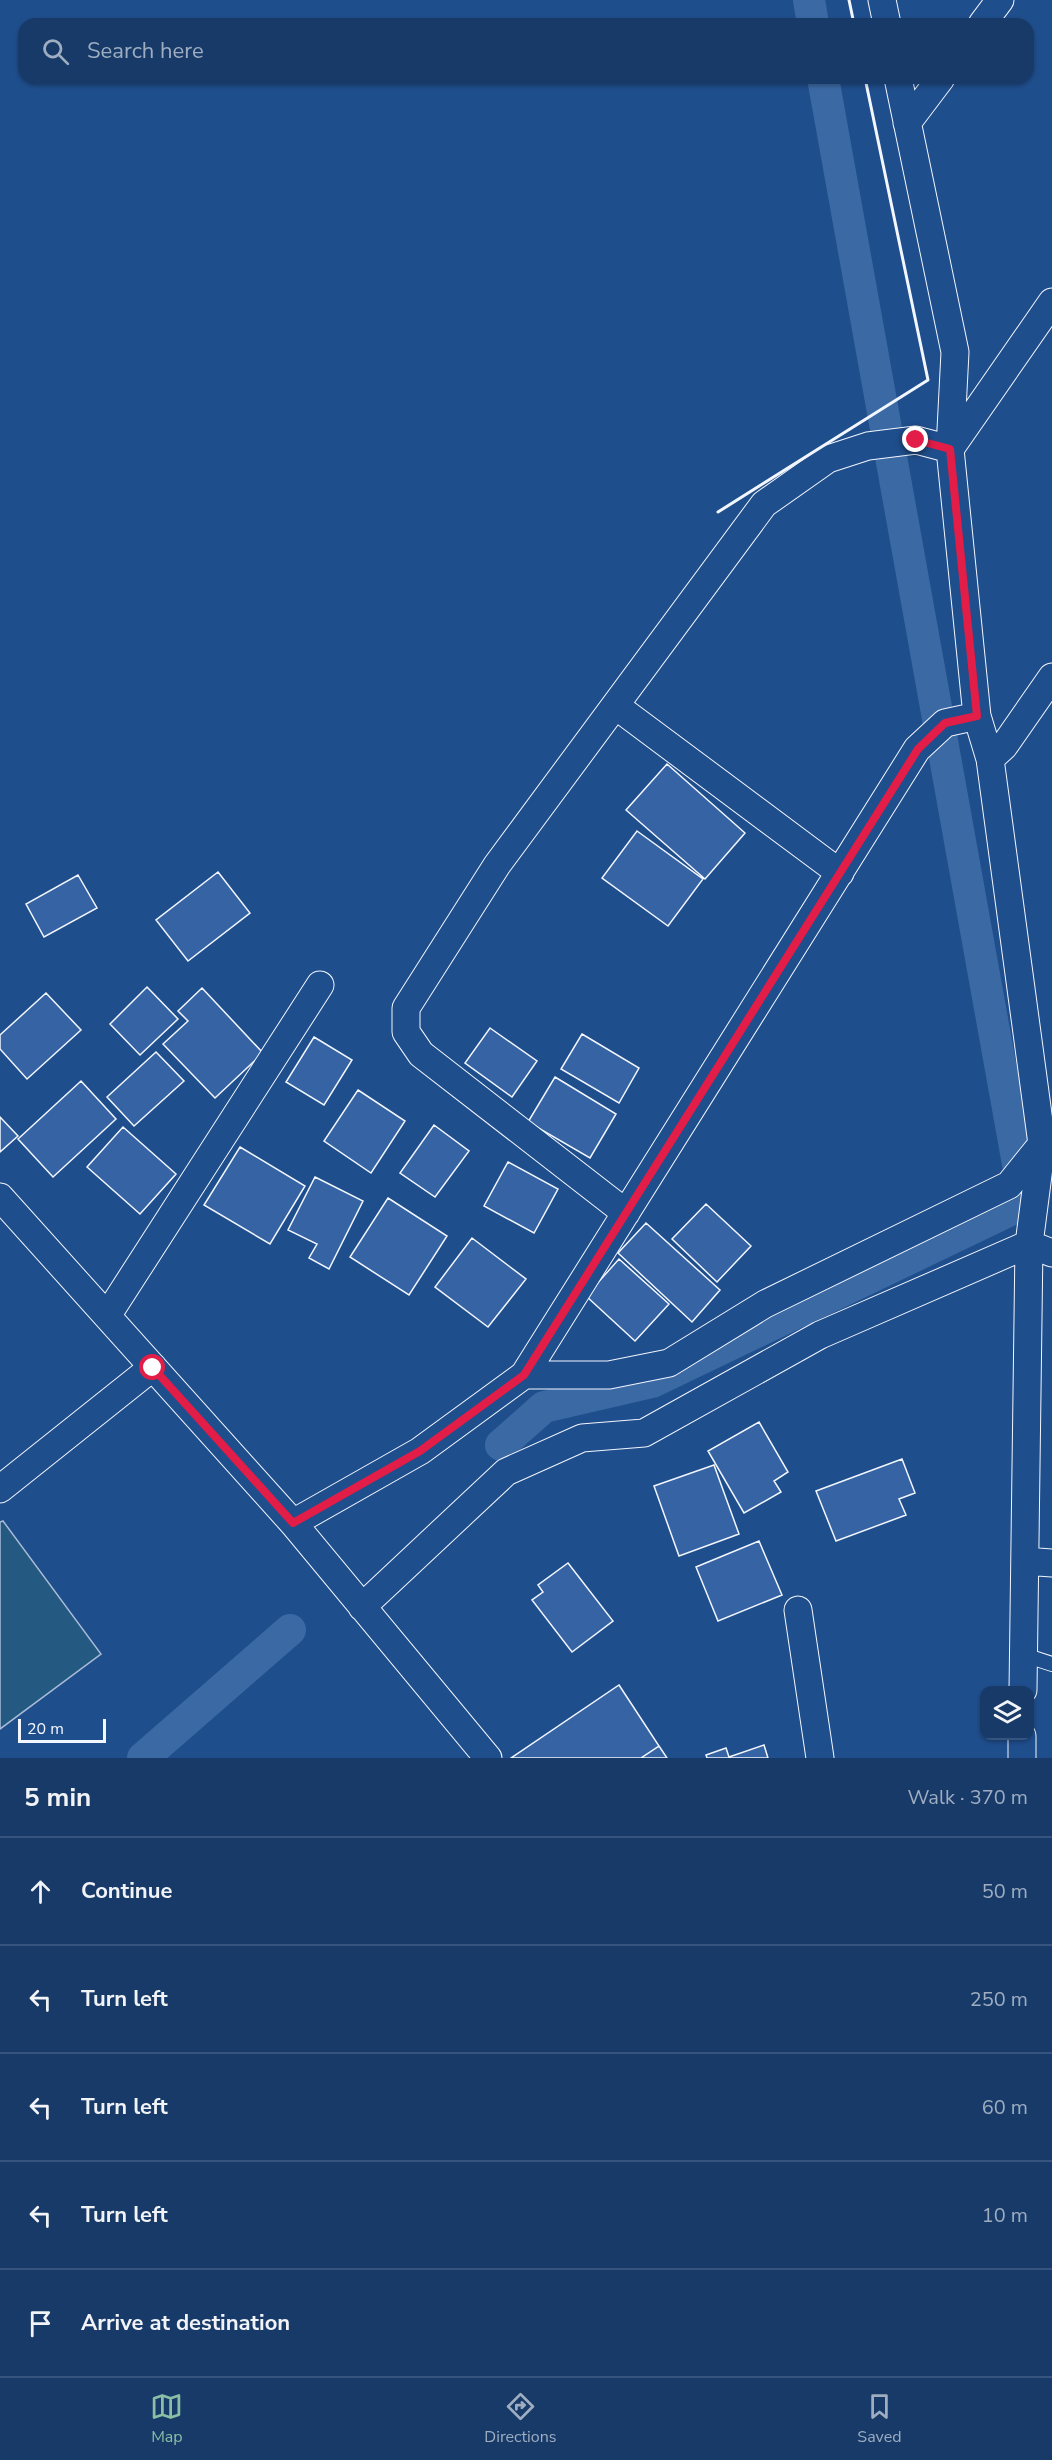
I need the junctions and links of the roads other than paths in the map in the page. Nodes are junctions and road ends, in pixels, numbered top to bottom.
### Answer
1 (882, 0) edge
2 (1000, 0) edge
3 (886, 18) edge
4 (986, 18) edge
5 (899, 84) edge
6 (936, 84) edge
7 (907, 123) junction
8 (1052, 302) edge
9 (950, 449) junction
10 (1052, 677) edge
11 (616, 706) junction
12 (977, 716) junction
13 (990, 759) junction
14 (840, 873) junction
15 (320, 985) dead end
16 (1047, 1138) edge
17 (0, 1197) edge
18 (626, 1213) junction
19 (1040, 1248) edge
20 (106, 1316) junction
21 (153, 1368) junction
22 (524, 1375) junction
23 (0, 1490) edge
24 (293, 1523) junction
25 (1025, 1562) junction
26 (1052, 1563) edge
27 (362, 1607) junction
28 (798, 1610) dead end
29 (1024, 1654) junction
30 (1052, 1664) edge
31 (1023, 1686) edge
32 (1023, 1740) edge
33 (488, 1758) edge
34 (820, 1758) edge
35 (1022, 1758) edge

1 - 3 street
2 - 4 street
5 - 7 street
6 - 7 street
7 - 9 street
8 - 9 street
9 - 11 street
9 - 12 street
10 - 13 street
11 - 14 street
11 - 18 street
12 - 13 street
12 - 14 street
13 - 16 street
14 - 18 street
15 - 20 street
16 - 19 street
16 - 22 street
17 - 20 street
18 - 22 street
19 - 25 street
19 - 27 street
20 - 21 street
21 - 23 street
21 - 24 street
22 - 24 street
24 - 27 street
25 - 26 street
25 - 29 street
27 - 33 street
28 - 34 street
29 - 30 lane
29 - 31 street
32 - 35 street

